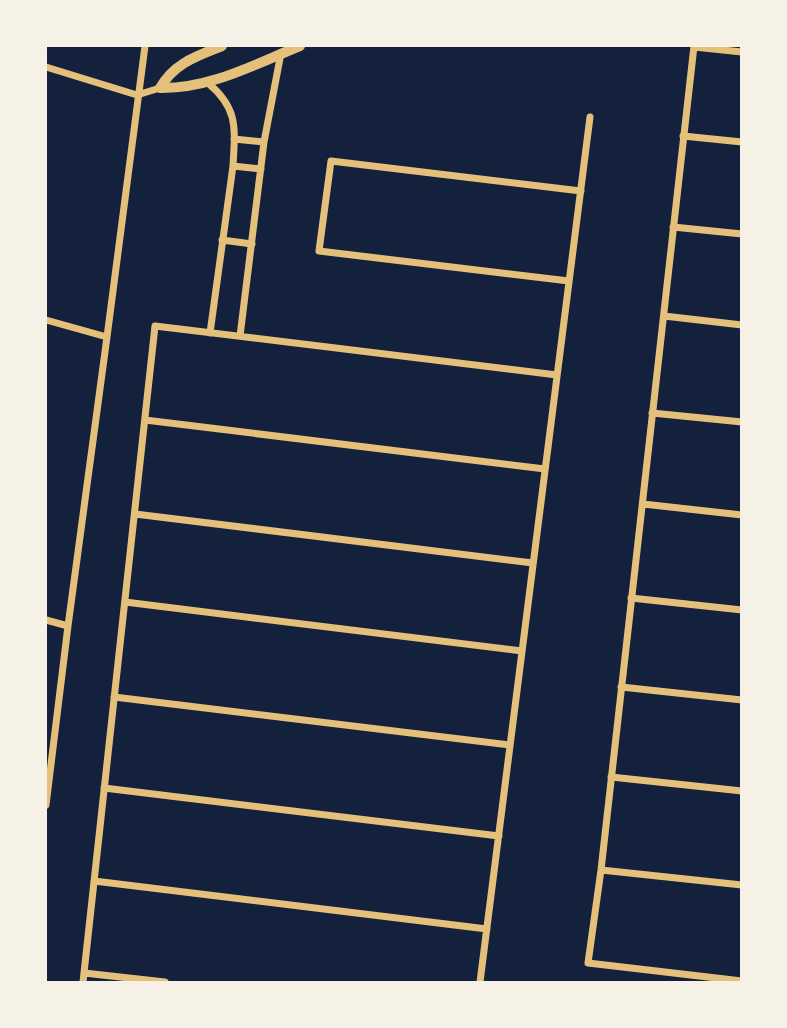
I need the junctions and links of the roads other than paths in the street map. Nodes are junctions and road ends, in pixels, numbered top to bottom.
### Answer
1 (145, 46) edge
2 (222, 46) edge
3 (300, 46) edge
4 (694, 46) edge
5 (741, 52) edge
6 (281, 53) junction
7 (46, 67) edge
8 (208, 83) junction
9 (160, 88) junction
10 (137, 95) junction
11 (590, 117) dead end
12 (683, 136) junction
13 (234, 139) junction
14 (264, 142) junction
15 (741, 142) edge
16 (233, 166) junction
17 (261, 169) junction
18 (581, 191) junction
19 (673, 227) junction
20 (741, 234) edge
21 (222, 240) junction
22 (251, 244) junction
23 (569, 281) junction
24 (664, 316) junction
25 (46, 320) edge
26 (741, 325) edge
27 (211, 333) junction
28 (107, 337) junction
29 (240, 337) junction
30 (557, 375) junction
31 (652, 412) junction
32 (145, 420) junction
33 (741, 422) edge
34 (545, 469) junction
35 (643, 504) junction
36 (135, 514) junction
37 (741, 514) edge
38 (533, 563) junction
39 (631, 598) junction
40 (125, 602) junction
41 (741, 610) edge
42 (46, 620) edge
43 (68, 626) junction
44 (522, 651) junction
45 (621, 687) junction
46 (114, 697) junction
47 (741, 700) edge
48 (510, 745) junction
49 (611, 777) junction
50 (104, 788) junction
51 (741, 791) edge
52 (46, 805) edge
53 (499, 836) junction
54 (601, 870) junction
55 (94, 881) junction
56 (741, 885) edge
57 (487, 929) junction
58 (84, 973) junction
59 (741, 981) edge
60 (83, 982) edge
61 (165, 982) edge
62 (480, 982) edge

1 - 10 street
2 - 9 street
3 - 6 street
4 - 5 street
4 - 12 street
6 - 8 street
6 - 14 street
7 - 10 street
8 - 9 street
8 - 13 street
9 - 10 street
10 - 28 street
11 - 18 street
12 - 15 street
12 - 19 street
13 - 14 street
13 - 16 street
14 - 17 street
16 - 17 street
16 - 21 street
17 - 22 street
18 - 23 street
18 - 23 street
19 - 20 street
19 - 24 street
21 - 22 street
21 - 27 street
22 - 29 street
23 - 30 street
24 - 26 street
24 - 31 street
25 - 28 street
27 - 29 street
27 - 32 street
28 - 43 street
29 - 30 street
30 - 34 street
31 - 33 street
31 - 35 street
32 - 34 street
32 - 36 street
34 - 38 street
35 - 37 street
35 - 39 street
36 - 38 street
36 - 40 street
38 - 44 street
39 - 41 street
39 - 45 street
40 - 44 street
40 - 46 street
42 - 43 street
43 - 52 street
44 - 48 street
45 - 47 street
45 - 49 street
46 - 48 street
46 - 50 street
48 - 53 street
49 - 51 street
49 - 54 street
50 - 53 street
50 - 55 street
53 - 57 street
54 - 56 street
54 - 59 street
55 - 57 street
55 - 58 street
57 - 62 street
58 - 60 street
58 - 61 street

